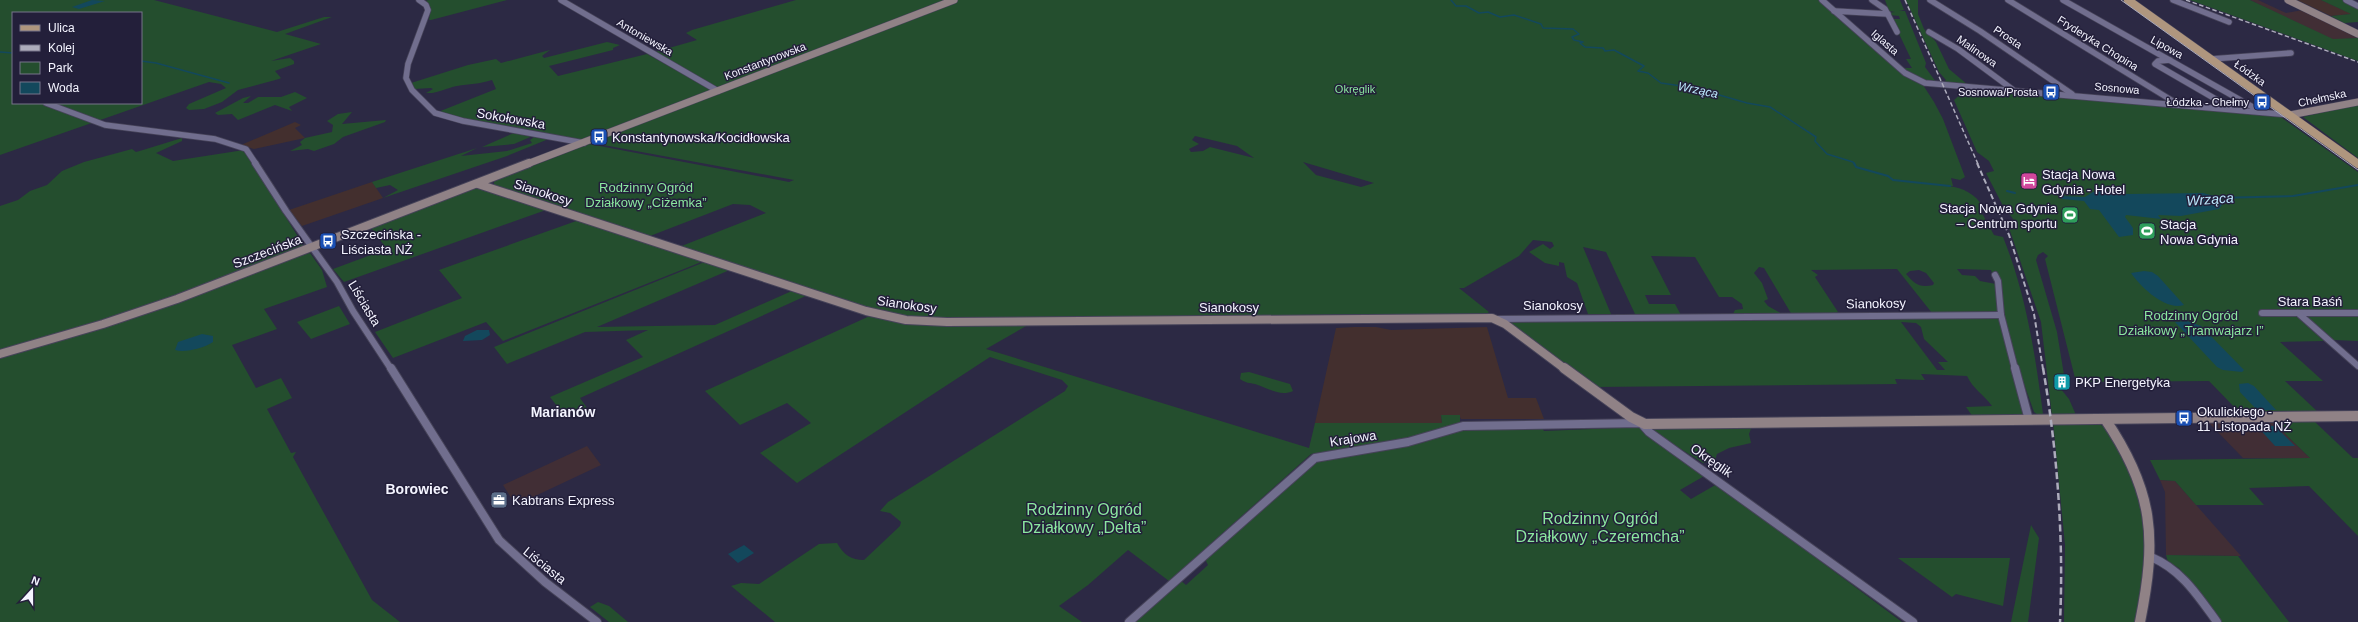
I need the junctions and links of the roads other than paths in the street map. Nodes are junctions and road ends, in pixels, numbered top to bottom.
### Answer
1 (421, 0) edge
2 (561, 0) edge
3 (954, 0) edge
4 (1822, 0) edge
5 (1872, 0) edge
6 (1930, 0) edge
7 (2008, 0) edge
8 (2063, 0) edge
9 (2128, 0) edge
10 (2173, 0) edge
11 (2288, 0) edge
12 (2346, 0) edge
13 (2358, 6) edge
14 (1834, 11) junction
15 (1888, 14) junction
16 (2230, 22) dead end
17 (1897, 32) dead end
18 (1929, 32) dead end
19 (2358, 34) edge
20 (2291, 53) dead end
21 (2211, 59) junction
22 (2170, 60) junction
23 (1942, 85) joint
24 (2012, 89) junction
25 (718, 91) junction
26 (2072, 94) junction
27 (2358, 102) edge
28 (49, 104) edge
29 (2177, 104) junction
30 (2233, 109) junction
31 (2261, 112) junction
32 (2290, 114) junction
33 (584, 143) junction
34 (2358, 164) edge
35 (478, 184) junction
36 (311, 248) junction
37 (1995, 275) dead end
38 (2262, 313) dead end
39 (2298, 313) junction
40 (2358, 313) edge
41 (2001, 315) junction
42 (1496, 319) junction
43 (0, 354) edge
44 (2358, 366) edge
45 (2358, 416) edge
46 (2105, 419) junction
47 (2029, 420) junction
48 (1641, 423) junction
49 (2151, 557) junction
50 (597, 622) edge
51 (1129, 622) edge
52 (1913, 622) edge
53 (2140, 622) edge
54 (2217, 622) edge

1 - 33 street, Sokołowska
2 - 25 street, Antoniewska
3 - 25 street, Konstantynowska
4 - 14 street, Iglasta
5 - 15 street
6 - 26 street, Prosta
7 - 29 street, Fryderyka Chopina
8 - 22 street, Lipowa
9 - 21 main road, Łódzka
10 - 16 street
11 - 19 street
12 - 13 street
14 - 15 street
14 - 23 street, Iglasta
15 - 17 street
18 - 24 street, Malinowa
20 - 21 street
21 - 32 main road, Łódzka
22 - 30 street
22 - 31 street, Lipowa
23 - 24 street, Sosnowa
24 - 26 street, Sosnowa
25 - 33 street, Konstantynowska
26 - 29 street, Sosnowa
27 - 32 street, Chełmska
28 - 36 street, Liściasta
29 - 30 street, Sosnowa
30 - 31 street, Sosnowa
31 - 32 street, Sosnowa
32 - 34 main road, Łódzka
33 - 35 street, Szczecińska
35 - 36 street, Szczecińska
35 - 42 street, Sianokosy
36 - 43 street, Szczecińska
36 - 50 street, Liściasta
37 - 41 street
38 - 39 street, Stara Baśń
39 - 40 street, Stara Baśń
39 - 44 street
41 - 42 street, Sianokosy
41 - 47 street
42 - 48 street, Okręglik
45 - 46 street
46 - 47 street
46 - 49 street
47 - 48 street
48 - 51 street, Krajowa
48 - 52 street, Okręglik
49 - 53 street
49 - 54 street

